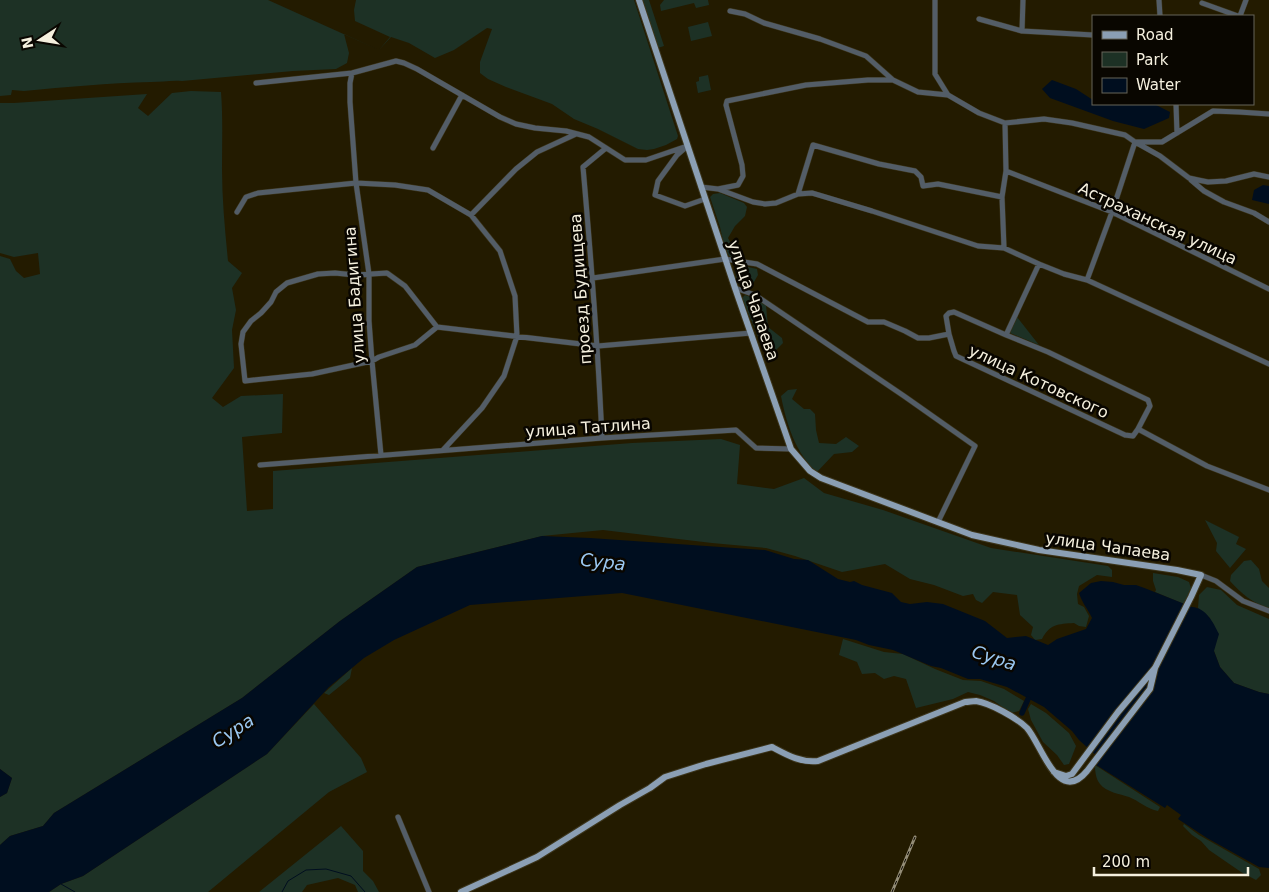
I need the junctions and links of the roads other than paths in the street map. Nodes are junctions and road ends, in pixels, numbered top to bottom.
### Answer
1 (639, 0) edge
2 (935, 0) edge
3 (1023, 0) edge
4 (1159, 0) edge
5 (1246, 0) edge
6 (1202, 3) dead end
7 (730, 11) dead end
8 (1160, 15) edge
9 (1236, 15) edge
10 (1239, 15) edge
11 (979, 19) dead end
12 (1022, 31) junction
13 (1092, 35) edge
14 (352, 73) junction
15 (893, 80) junction
16 (256, 83) dead end
17 (462, 95) junction
18 (948, 95) junction
19 (1176, 105) edge
20 (1269, 114) edge
21 (1005, 122) junction
22 (1176, 133) junction
23 (576, 134) junction
24 (1135, 142) junction
25 (687, 146) junction
26 (433, 148) dead end
27 (606, 148) junction
28 (1006, 171) junction
29 (1269, 177) edge
30 (1189, 178) junction
31 (356, 183) junction
32 (701, 187) junction
33 (718, 189) junction
34 (798, 194) junction
35 (1002, 197) junction
36 (705, 199) junction
37 (237, 212) dead end
38 (1112, 212) junction
39 (471, 215) junction
40 (1269, 222) edge
41 (1004, 248) junction
42 (725, 259) junction
43 (1039, 264) junction
44 (368, 274) junction
45 (593, 278) junction
46 (1087, 280) junction
47 (734, 288) junction
48 (1269, 290) edge
49 (437, 326) junction
50 (751, 333) junction
51 (950, 334) junction
52 (1006, 335) junction
53 (517, 336) junction
54 (598, 346) junction
55 (372, 361) junction
56 (1269, 364) edge
57 (1138, 429) junction
58 (602, 438) junction
59 (791, 449) junction
60 (443, 450) junction
61 (381, 455) junction
62 (260, 465) dead end
63 (1269, 490) edge
64 (938, 522) junction
65 (1201, 575) junction
66 (1269, 611) edge
67 (1155, 668) junction
68 (1054, 772) junction
69 (398, 817) dead end
70 (429, 892) edge
71 (461, 892) edge

1 - 25 main road, улица Чапаева
2 - 18 street
3 - 12 street
4 - 8 street
5 - 10 street
6 - 9 street
7 - 15 street
11 - 12 street
12 - 13 street
14 - 16 street
14 - 17 street
14 - 31 street, улица Бадигина
15 - 18 street
15 - 33 street
17 - 23 street
17 - 26 street
18 - 21 street
19 - 22 street
20 - 22 street
21 - 24 street
21 - 28 street
22 - 24 street
23 - 27 street
23 - 39 street
24 - 30 street
24 - 38 street
25 - 27 street
25 - 32 main road, улица Чапаева
25 - 36 street
27 - 45 street, проезд Будищева
28 - 35 street
28 - 38 street, Астраханская улица
29 - 30 street
30 - 40 street
31 - 37 street
31 - 39 street
31 - 44 street, улица Бадигина
32 - 33 street
32 - 36 main road, улица Чапаева
33 - 34 street
34 - 35 street
34 - 41 street
35 - 41 street
36 - 42 main road, улица Чапаева
38 - 46 street
38 - 48 street, Астраханская улица
39 - 53 street
41 - 43 street
42 - 45 street
42 - 47 main road, улица Чапаева
42 - 51 street
43 - 46 street
43 - 52 street
44 - 49 street
44 - 55 street, улица Бадигина
44 - 55 street
45 - 54 street, проезд Будищева
46 - 56 street
47 - 50 main road, улица Чапаева
47 - 64 street
49 - 53 street
49 - 55 street
50 - 54 street
50 - 59 main road, улица Чапаева
51 - 52 street
51 - 57 street, улица Котовского
52 - 57 street
53 - 54 street
53 - 60 street
54 - 58 street, проезд Будищева
55 - 61 street, улица Бадигина
57 - 63 street
58 - 59 street, улица Татлина
58 - 60 street, улица Татлина
59 - 64 main road, улица Чапаева
60 - 61 street, улица Татлина
61 - 62 street, улица Татлина
64 - 65 main road, улица Чапаева
65 - 66 street, улица Чапаева
65 - 67 main road
67 - 68 main road
67 - 68 main road
68 - 71 main road
69 - 70 street

